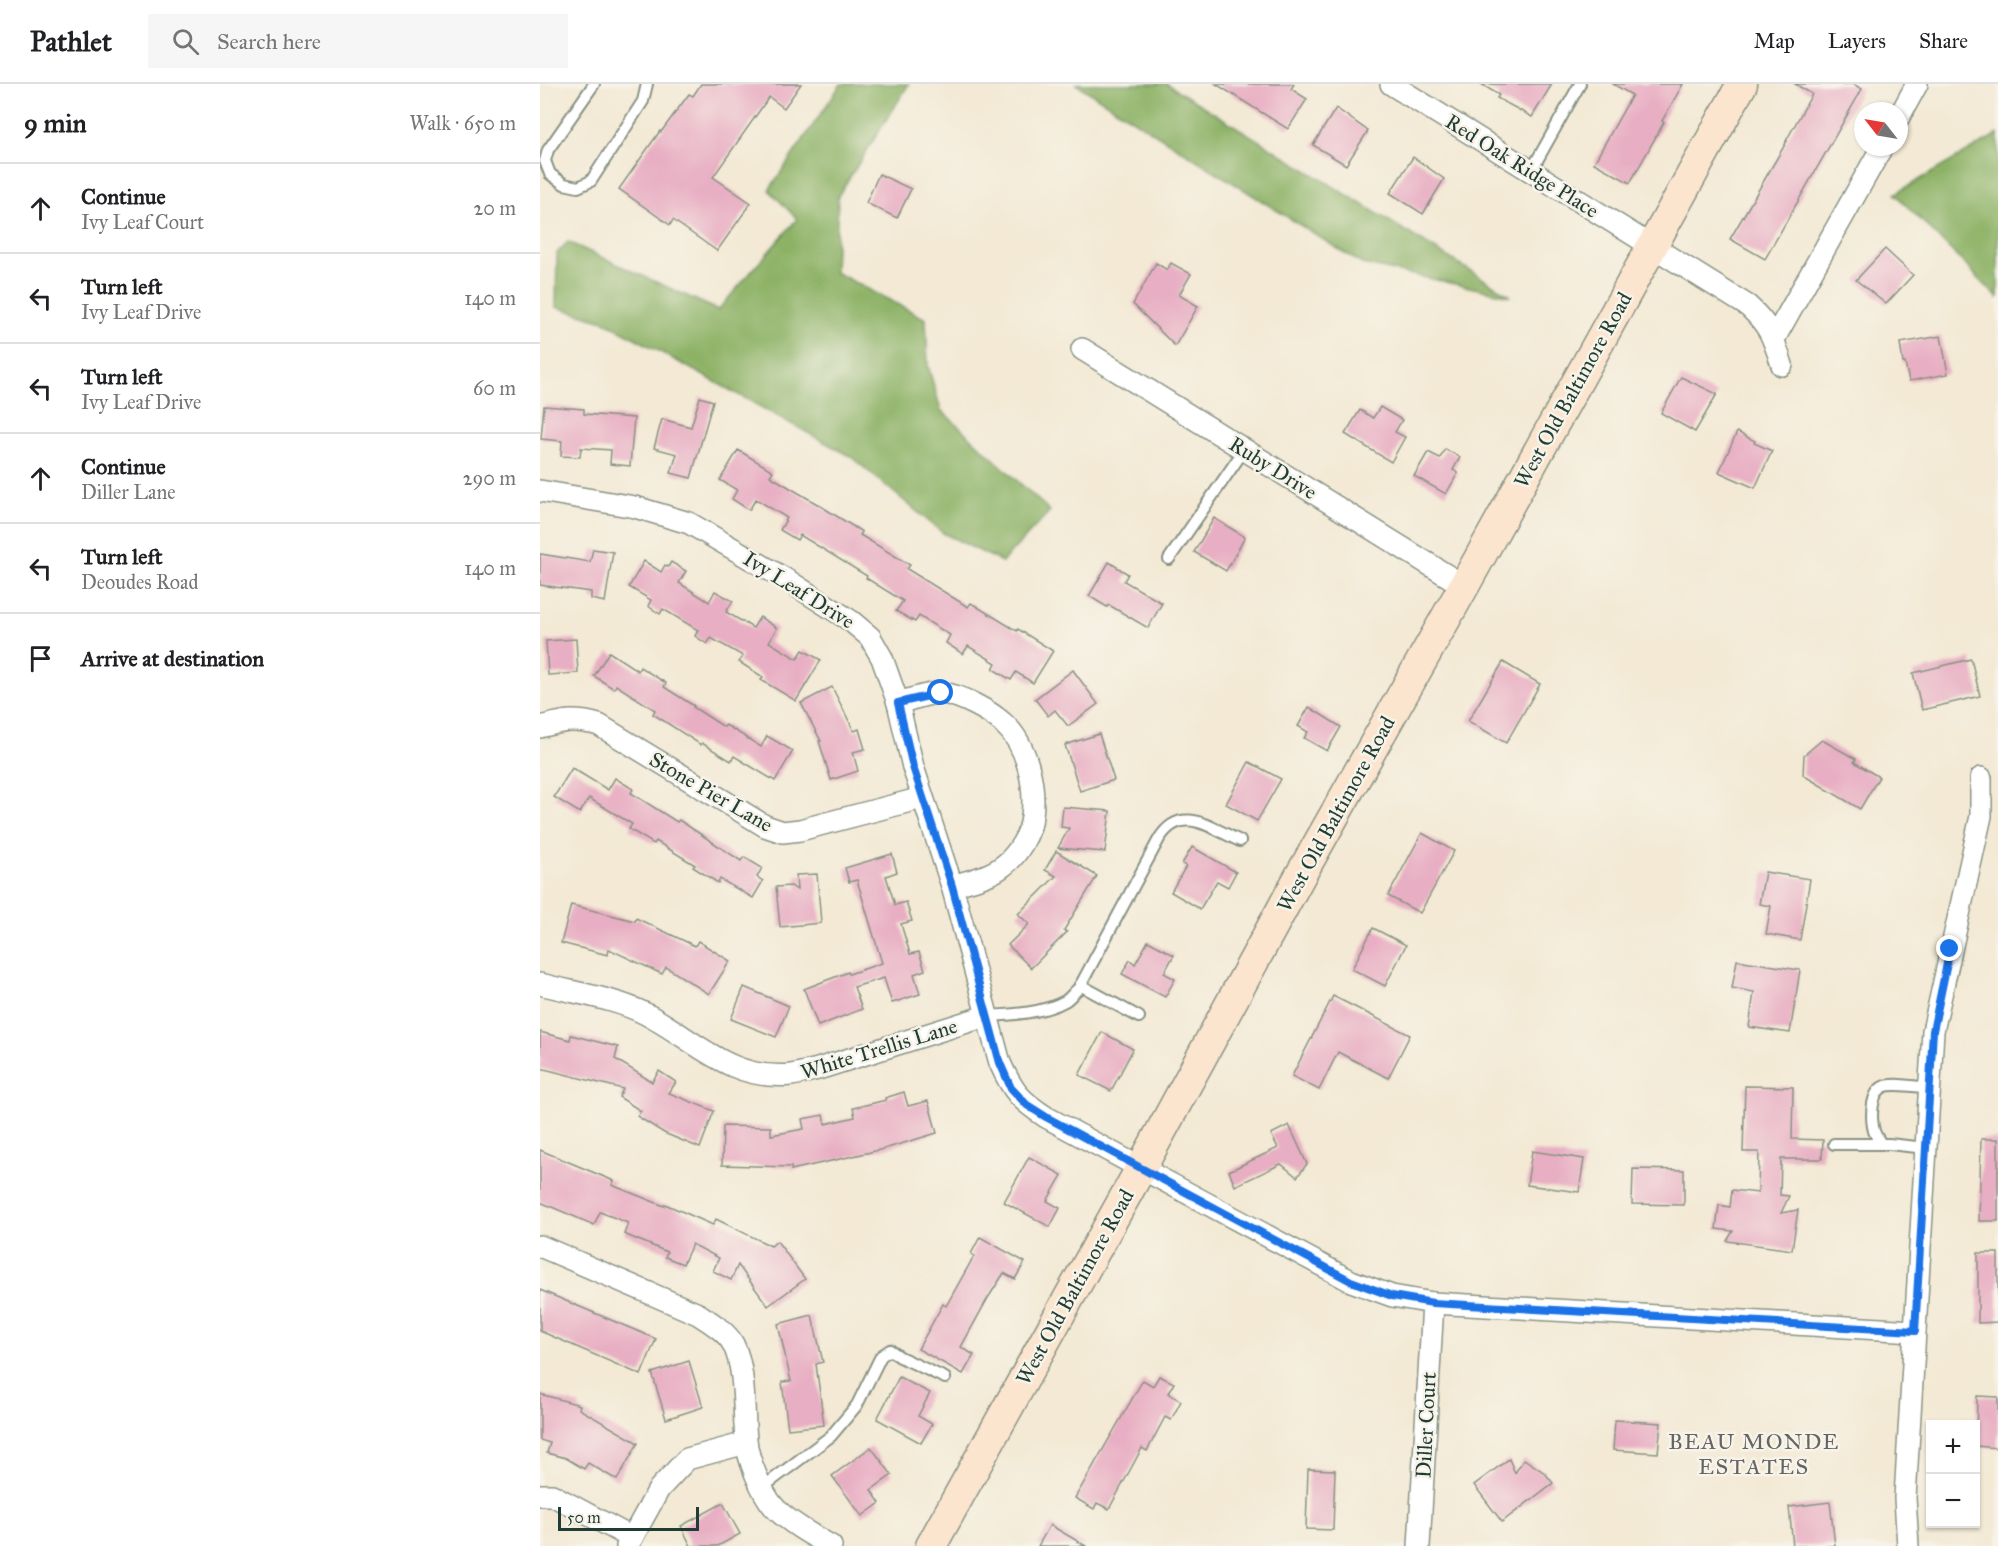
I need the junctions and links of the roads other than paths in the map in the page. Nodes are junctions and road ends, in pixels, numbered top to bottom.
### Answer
1 (594, 84) edge
2 (647, 84) edge
3 (1391, 84) edge
4 (1580, 84) edge
5 (1742, 84) edge
6 (1917, 84) edge
7 (1907, 102) edge
8 (1877, 156) edge
9 (1531, 171) junction
10 (1653, 248) junction
11 (1774, 339) junction
12 (1082, 349) dead end
13 (1782, 365) dead end
14 (1244, 450) junction
15 (540, 491) edge
16 (1169, 559) dead end
17 (1464, 586) junction
18 (898, 703) junction
19 (540, 727) edge
20 (1981, 778) dead end
21 (922, 798) junction
22 (1240, 841) dead end
23 (952, 886) junction
24 (540, 984) edge
25 (1080, 985) junction
26 (986, 1016) junction
27 (1140, 1017) dead end
28 (1929, 1088) junction
29 (1834, 1144) dead end
30 (1881, 1144) junction
31 (1926, 1148) junction
32 (1141, 1168) junction
33 (540, 1246) edge
34 (1433, 1303) junction
35 (1915, 1331) junction
36 (945, 1378) dead end
37 (746, 1443) junction
38 (763, 1487) junction
39 (540, 1495) edge
40 (629, 1542) edge
41 (831, 1546) edge
42 (931, 1546) edge
43 (1419, 1546) edge
44 (1908, 1546) edge

1 - 2 lane
3 - 9 street, Red Oak Ridge Place
4 - 9 lane
5 - 10 street, West Old Baltimore Road
6 - 7 street
8 - 11 street
9 - 10 street, Red Oak Ridge Place
10 - 11 street, Red Oak Ridge Place
10 - 17 street, West Old Baltimore Road
11 - 13 street, Red Oak Ridge Place
12 - 14 street, Ruby Drive
14 - 16 lane
14 - 17 street, Ruby Drive
15 - 18 street, Ivy Leaf Drive
17 - 32 street, West Old Baltimore Road
18 - 21 street, Ivy Leaf Drive
18 - 23 street
19 - 21 street, Stone Pier Lane
20 - 28 street
21 - 23 street, Ivy Leaf Drive
22 - 25 lane
23 - 26 street, Ivy Leaf Drive
24 - 26 street, White Trellis Lane
25 - 26 lane
25 - 27 lane
26 - 32 street, Ivy Leaf Drive
28 - 30 lane
28 - 31 street
29 - 30 lane
30 - 31 lane
31 - 35 street
32 - 34 street, Ivy Leaf Drive
32 - 42 street, West Old Baltimore Road
33 - 37 street
34 - 35 street, Ivy Leaf Drive
34 - 43 street, Diller Court
35 - 44 street
36 - 38 lane
37 - 38 street
37 - 40 street
38 - 41 street
39 - 40 street

